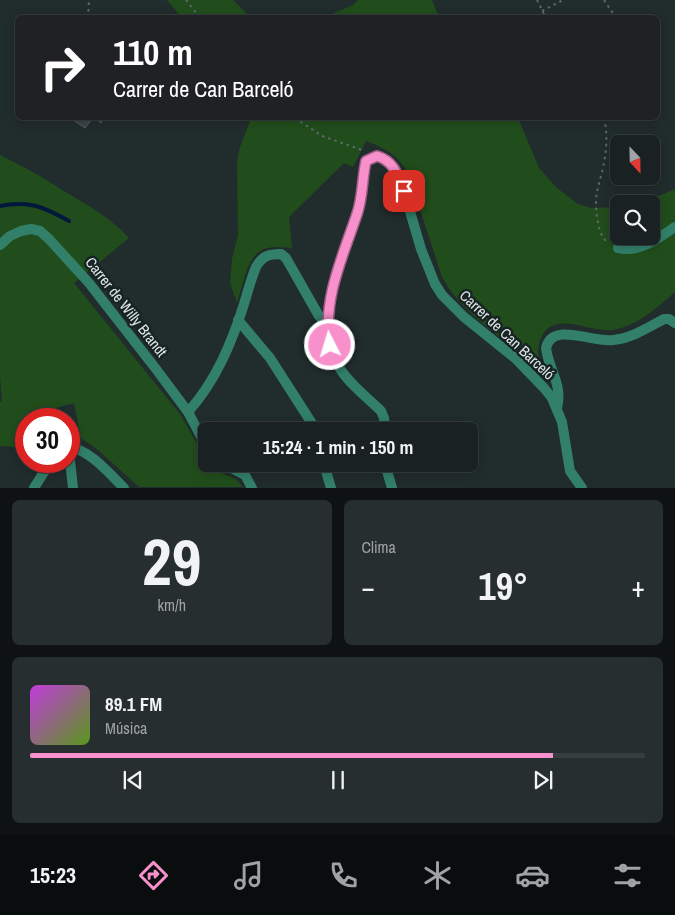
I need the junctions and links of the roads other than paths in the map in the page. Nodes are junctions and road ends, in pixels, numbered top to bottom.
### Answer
1 (675, 227) edge
2 (0, 245) edge
3 (618, 248) road end
4 (238, 320) junction
5 (675, 323) edge
6 (328, 326) junction
7 (557, 408) junction
8 (188, 412) junction
9 (312, 422) edge
10 (384, 422) edge
11 (198, 431) edge
12 (80, 450) edge
13 (239, 472) edge
14 (327, 472) edge
15 (387, 472) edge
16 (43, 473) edge
17 (71, 473) edge
18 (34, 488) edge
19 (73, 488) edge
20 (124, 488) edge
21 (252, 488) edge
22 (332, 488) edge
23 (392, 488) edge
24 (582, 488) edge

1 - 3 street
2 - 8 street, Carrer de Willy Brandt
4 - 6 street
4 - 8 street
4 - 9 street
5 - 7 street
6 - 7 street, Carrer de Can Barceló
6 - 10 street
7 - 24 street, Carrer de Can Barceló
8 - 11 street, Carrer de Willy Brandt
12 - 20 street
13 - 21 street
14 - 22 street
15 - 23 street
16 - 18 street
17 - 19 street

